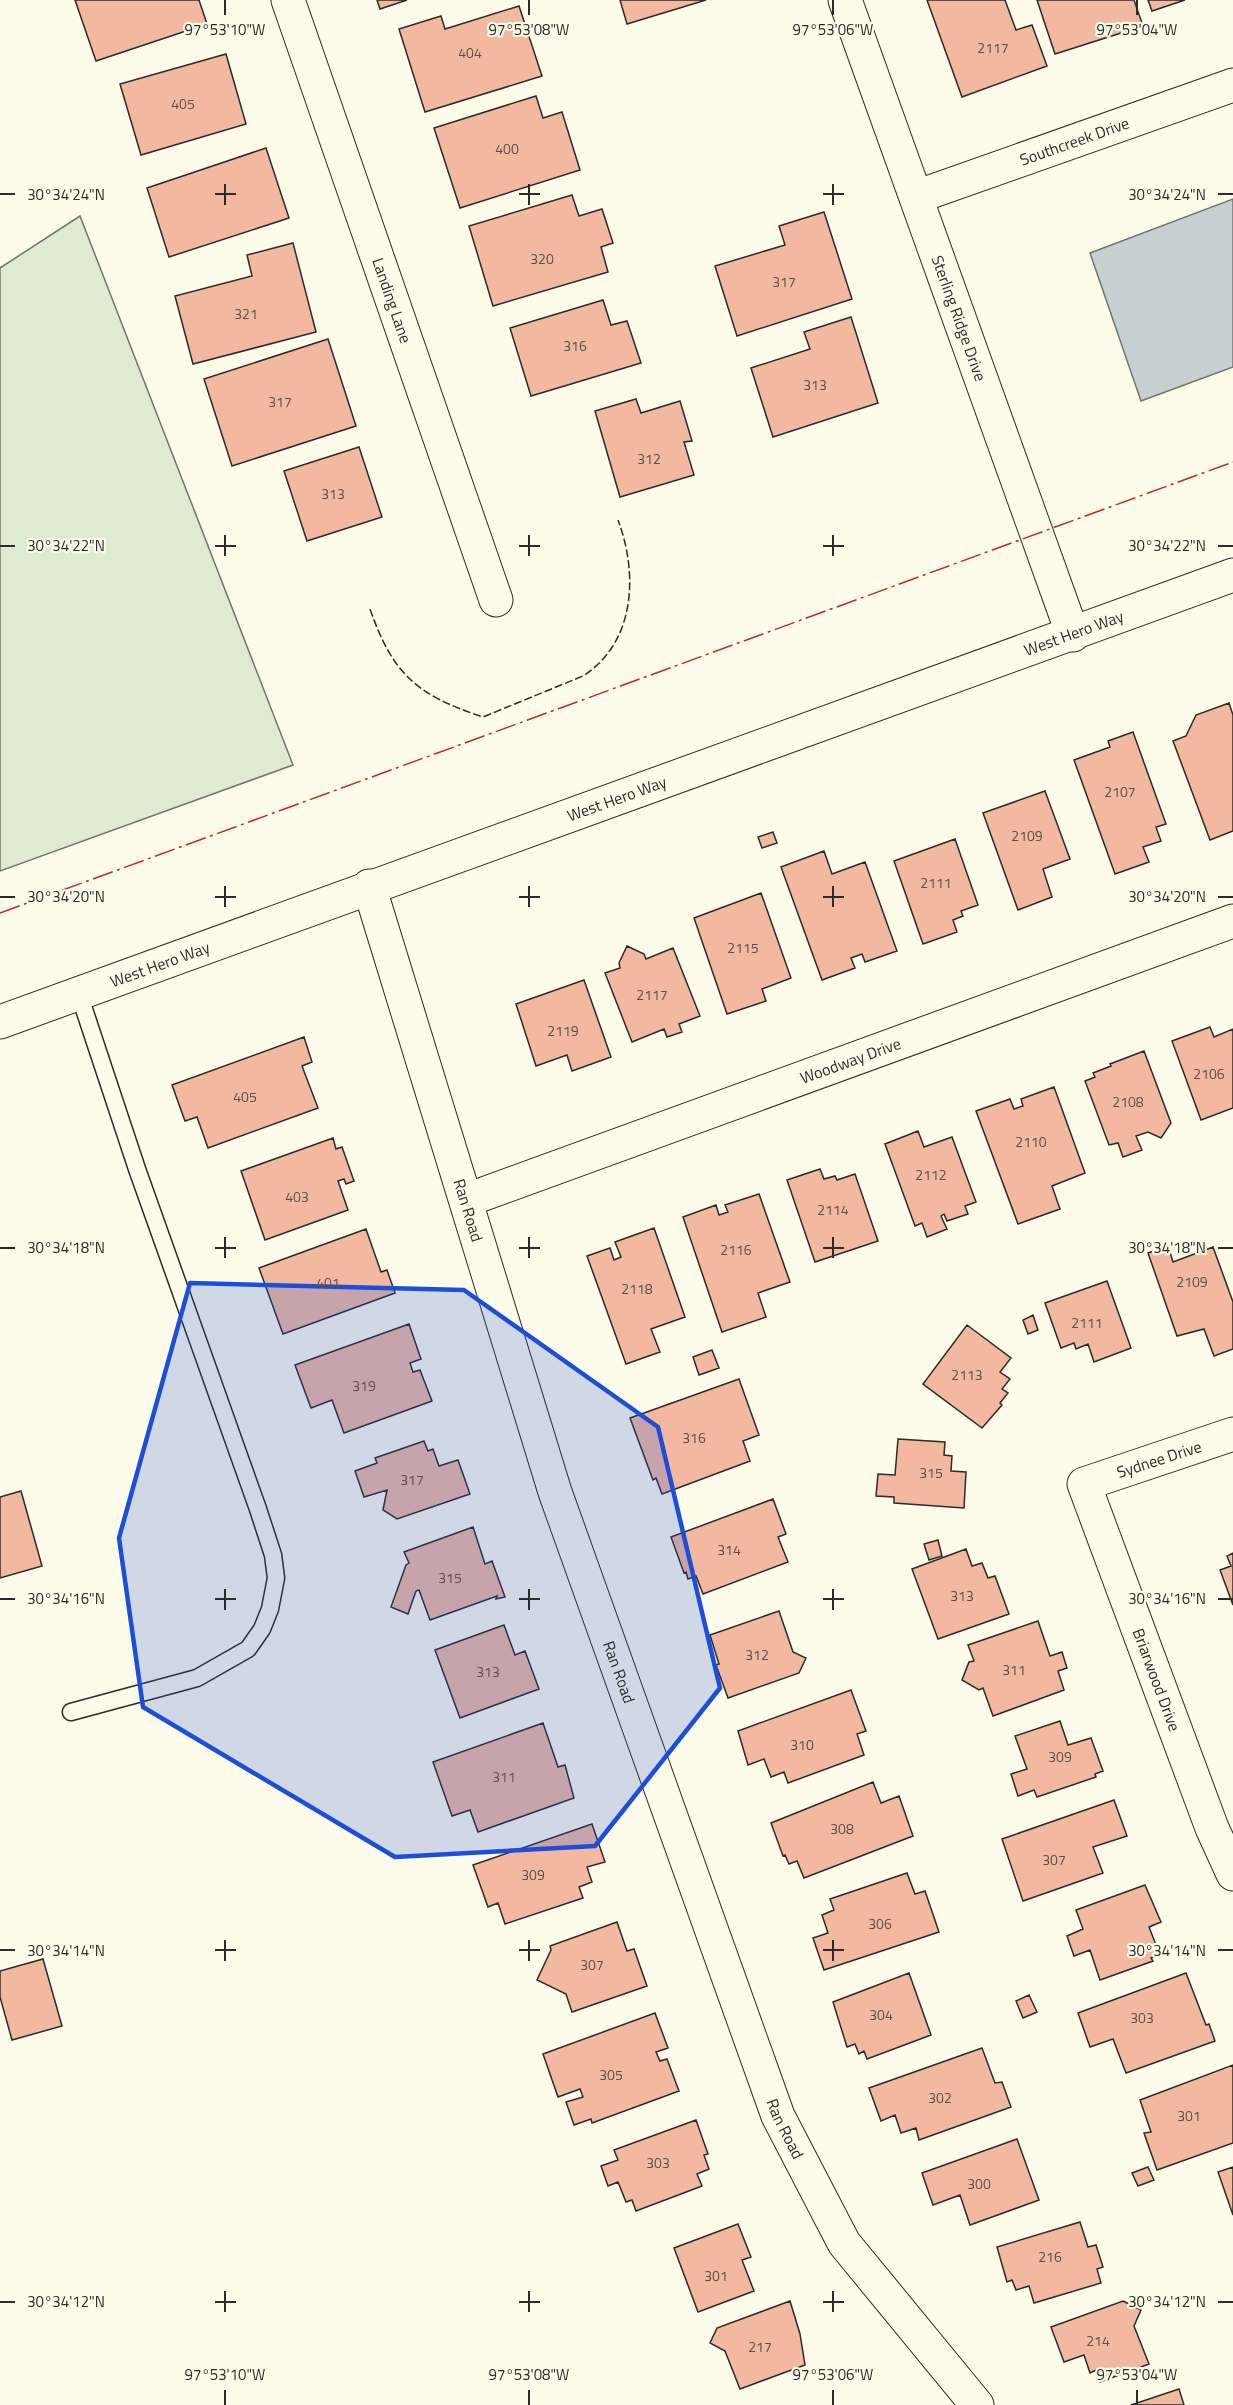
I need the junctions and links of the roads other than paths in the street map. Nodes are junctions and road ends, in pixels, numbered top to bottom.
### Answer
1 (288, 0) edge
2 (845, 0) edge
3 (1233, 85) edge
4 (916, 197) junction
5 (1233, 575) edge
6 (496, 600) dead end
7 (1073, 634) junction
8 (369, 886) junction
9 (1233, 921) edge
10 (79, 994) junction
11 (0, 1022) edge
12 (467, 1200) junction
13 (1233, 1434) edge
14 (1084, 1484) joint
15 (71, 1712) dead end
16 (1233, 1874) edge
17 (977, 2405) edge

1 - 6 street, Landing Lane
2 - 4 street, Sterling Ridge Drive
3 - 4 street, Southcreek Drive
4 - 7 street, Sterling Ridge Drive
5 - 7 street, West Hero Way
7 - 8 street, West Hero Way
8 - 10 street, West Hero Way
8 - 12 street, Ran Road
9 - 12 street, Woodway Drive
10 - 11 street, West Hero Way
10 - 15 lane
12 - 17 street, Ran Road
13 - 14 street, Sydnee Drive
14 - 16 street, Briarwood Drive

